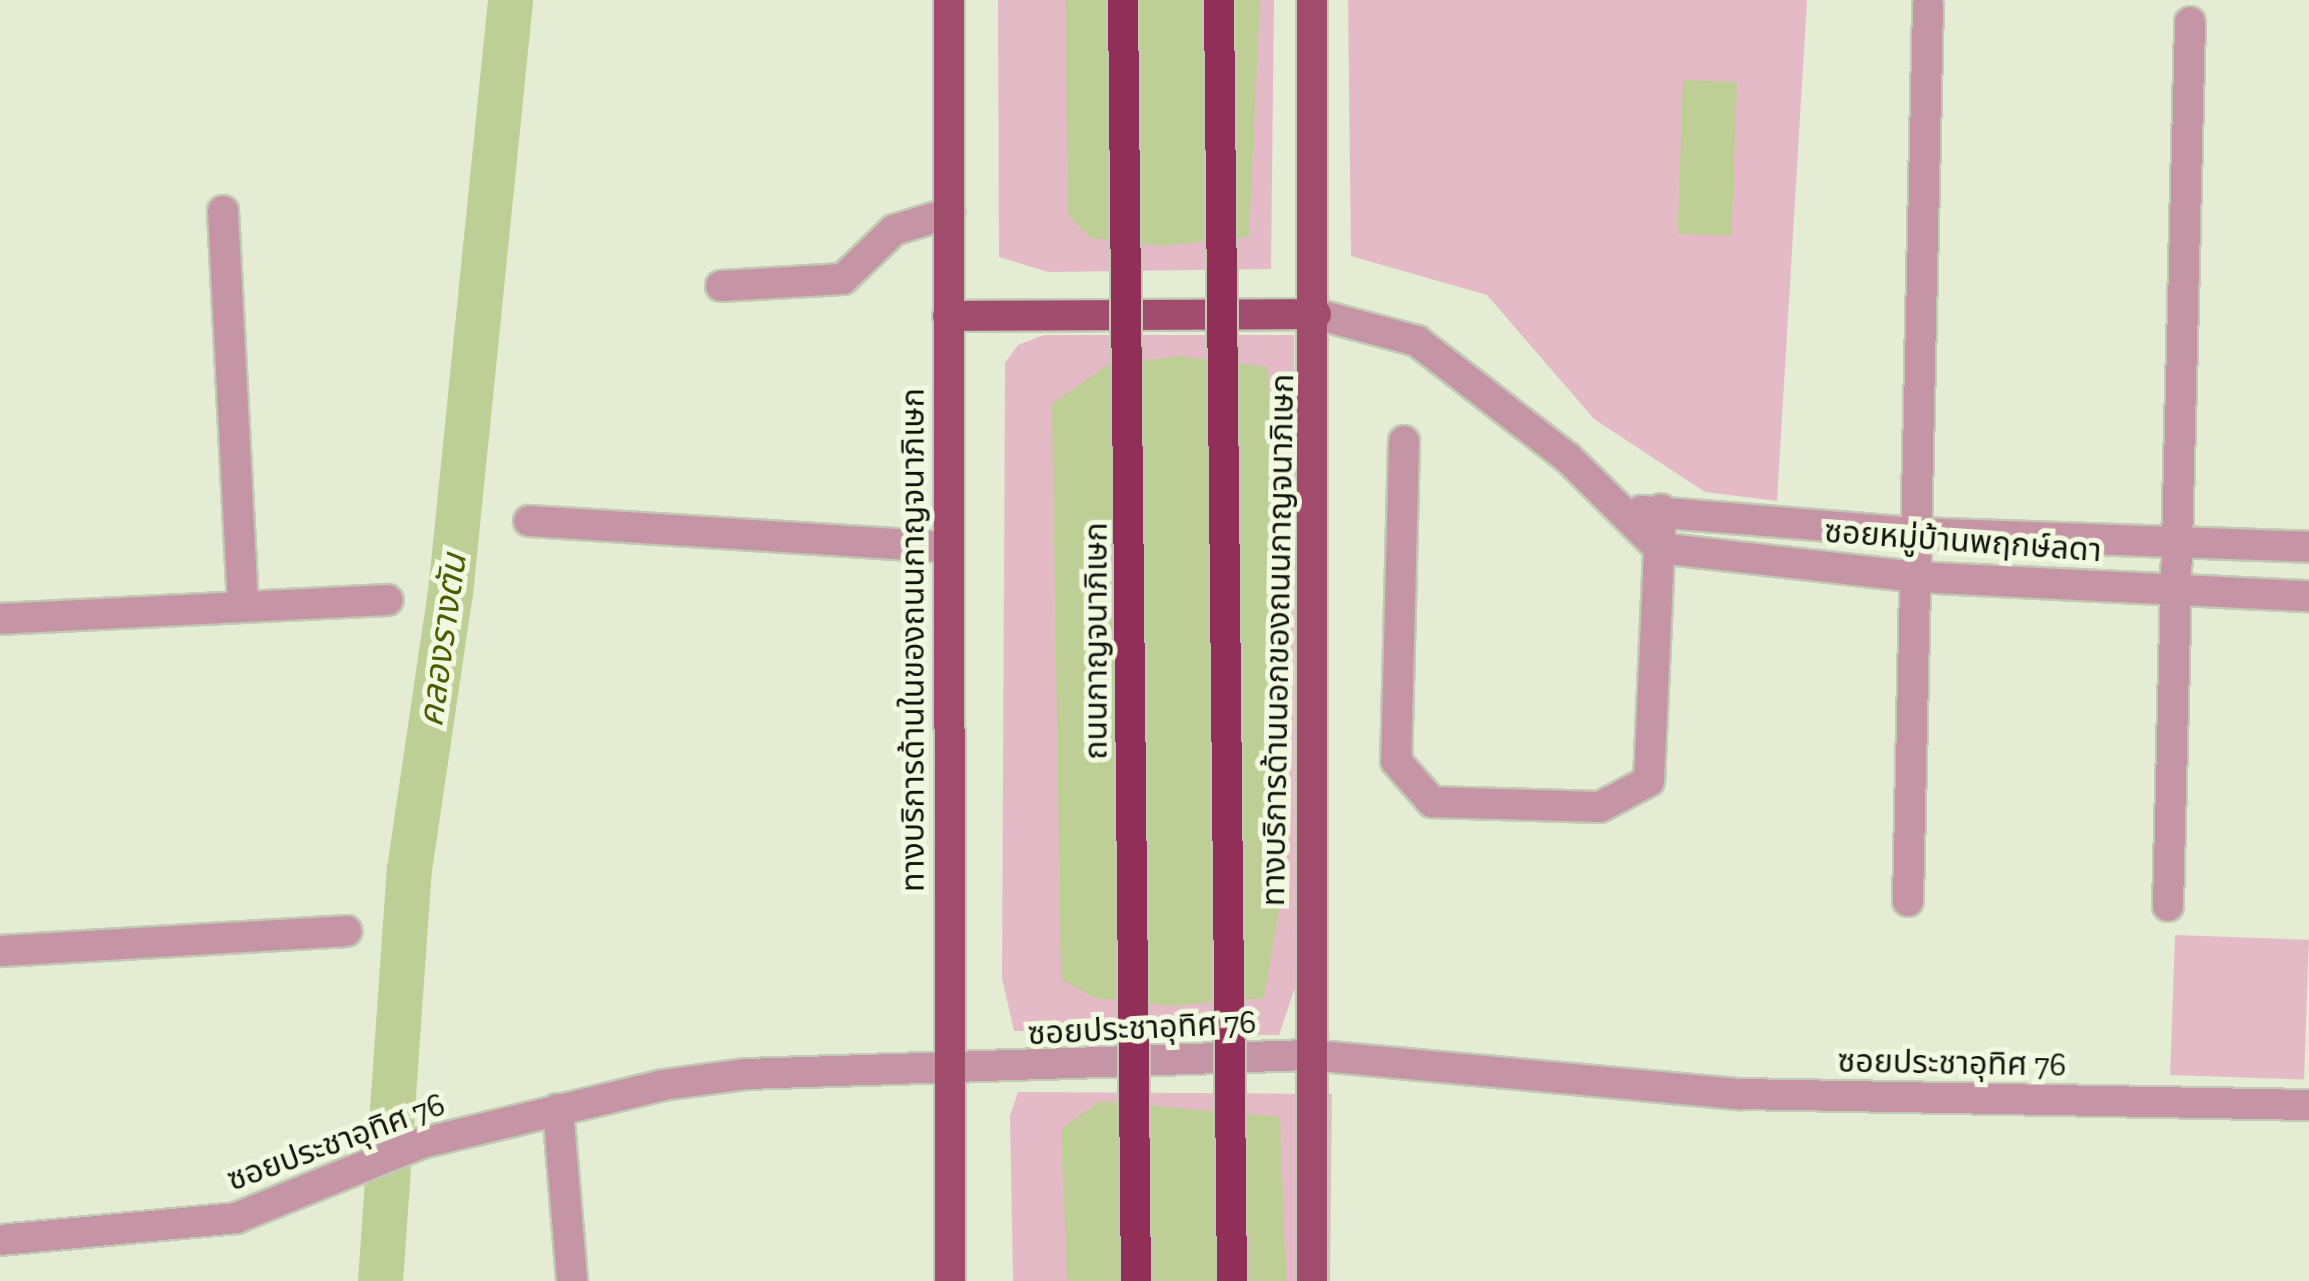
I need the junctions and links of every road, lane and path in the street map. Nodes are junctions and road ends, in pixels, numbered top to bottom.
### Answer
1 (949, 0) edge
2 (1123, 0) edge
3 (1219, 0) edge
4 (1312, 0) edge
5 (1928, 5) dead end
6 (2190, 22) dead end
7 (224, 211) dead end
8 (948, 213) junction
9 (722, 286) dead end
10 (1316, 314) junction
11 (948, 316) junction
12 (1404, 441) dead end
13 (1661, 509) junction
14 (1628, 512) junction
15 (529, 521) dead end
16 (1917, 533) junction
17 (2182, 543) junction
18 (948, 547) junction
19 (2309, 547) edge
20 (1660, 548) junction
21 (1916, 577) junction
22 (2179, 590) junction
23 (2309, 596) edge
24 (388, 600) dead end
25 (244, 604) junction
26 (0, 618) edge
27 (1908, 901) dead end
28 (2168, 906) dead end
29 (346, 931) dead end
30 (0, 951) edge
31 (1309, 1054) junction
32 (947, 1074) junction
33 (2309, 1105) edge
34 (558, 1109) junction
35 (0, 1240) edge
36 (572, 1281) edge
37 (950, 1281) edge
38 (1136, 1281) edge
39 (1232, 1281) edge
40 (1312, 1281) edge

1 - 8 main road, ทางบริการด้านในของถนนกาญจนาภิเษก
2 - 38 highway, ถนนกาญจนาภิเษก, bridge
3 - 39 highway, bridge
4 - 10 main road, ทางบริการด้านนอกของถนนกาญจนาภิเษก
5 - 16 street
6 - 17 street
7 - 25 street
8 - 9 street
8 - 11 main road, ทางบริการด้านในของถนนกาญจนาภิเษก
10 - 11 main road
10 - 14 street
10 - 31 main road, ทางบริการด้านนอกของถนนกาญจนาภิเษก
11 - 18 main road, ทางบริการด้านในของถนนกาญจนาภิเษก
12 - 20 street
13 - 14 street, ซอยหมู่บ้านพฤกษ์ลดา
13 - 16 street, ซอยหมู่บ้านพฤกษ์ลดา
13 - 20 street
14 - 20 street
15 - 18 street
16 - 17 street, ซอยหมู่บ้านพฤกษ์ลดา
16 - 21 street
17 - 19 street, ซอยหมู่บ้านพฤกษ์ลดา
17 - 22 street
18 - 32 main road, ทางบริการด้านในของถนนกาญจนาภิเษก
20 - 21 street, ซอยหมู่บ้านพฤกษ์ลดา
21 - 22 street, ซอยหมู่บ้านพฤกษ์ลดา
21 - 27 street
22 - 23 street, ซอยหมู่บ้านพฤกษ์ลดา
22 - 28 street
24 - 25 street
25 - 26 street
29 - 30 street
31 - 32 street, ซอยประชาอุทิศ 76
31 - 33 street, ซอยประชาอุทิศ 76
31 - 40 main road, ทางบริการด้านนอกของถนนกาญจนาภิเษก
32 - 34 street, ซอยประชาอุทิศ 76
32 - 37 main road, ทางบริการด้านในของถนนกาญจนาภิเษก
34 - 35 street, ซอยประชาอุทิศ 76
34 - 36 street

